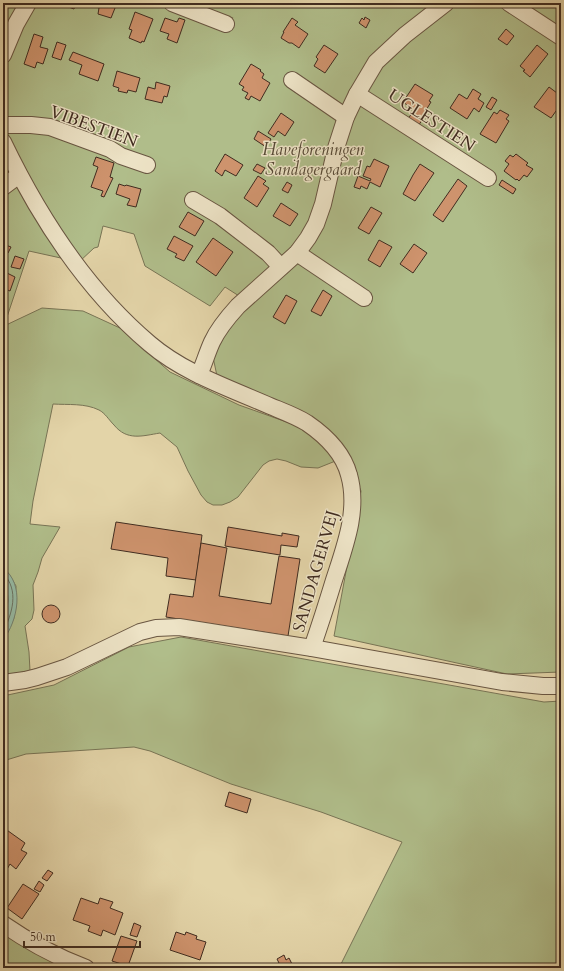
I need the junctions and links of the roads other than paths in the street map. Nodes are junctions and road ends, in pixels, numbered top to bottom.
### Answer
1 (28, 3) edge
2 (172, 3) edge
3 (446, 3) edge
4 (509, 3) edge
5 (10, 22) edge
6 (226, 24) dead end
7 (561, 37) edge
8 (3, 55) edge
9 (292, 80) dead end
10 (357, 94) junction
11 (346, 117) junction
12 (3, 125) edge
13 (3, 142) edge
14 (147, 165) dead end
15 (19, 175) junction
16 (488, 178) dead end
17 (3, 187) edge
18 (193, 200) dead end
19 (297, 253) junction
20 (281, 267) junction
21 (364, 298) dead end
22 (199, 375) junction
23 (312, 648) junction
24 (3, 683) edge
25 (561, 686) edge
26 (3, 924) edge
27 (86, 968) edge

1 - 5 street
2 - 6 street
3 - 10 street
4 - 7 street
5 - 8 street
9 - 11 street
10 - 11 street
10 - 16 street, UGLESTIEN
11 - 19 street
12 - 14 street, VIBESTIEN
13 - 15 street, SANDAGERVEJ
15 - 17 street
15 - 22 street, SANDAGERVEJ
18 - 20 street
19 - 20 street
19 - 21 street
20 - 22 street
22 - 23 street, SANDAGERVEJ
23 - 24 street, SANDAGERVEJ
23 - 25 street, SANDAGERVEJ
26 - 27 street

